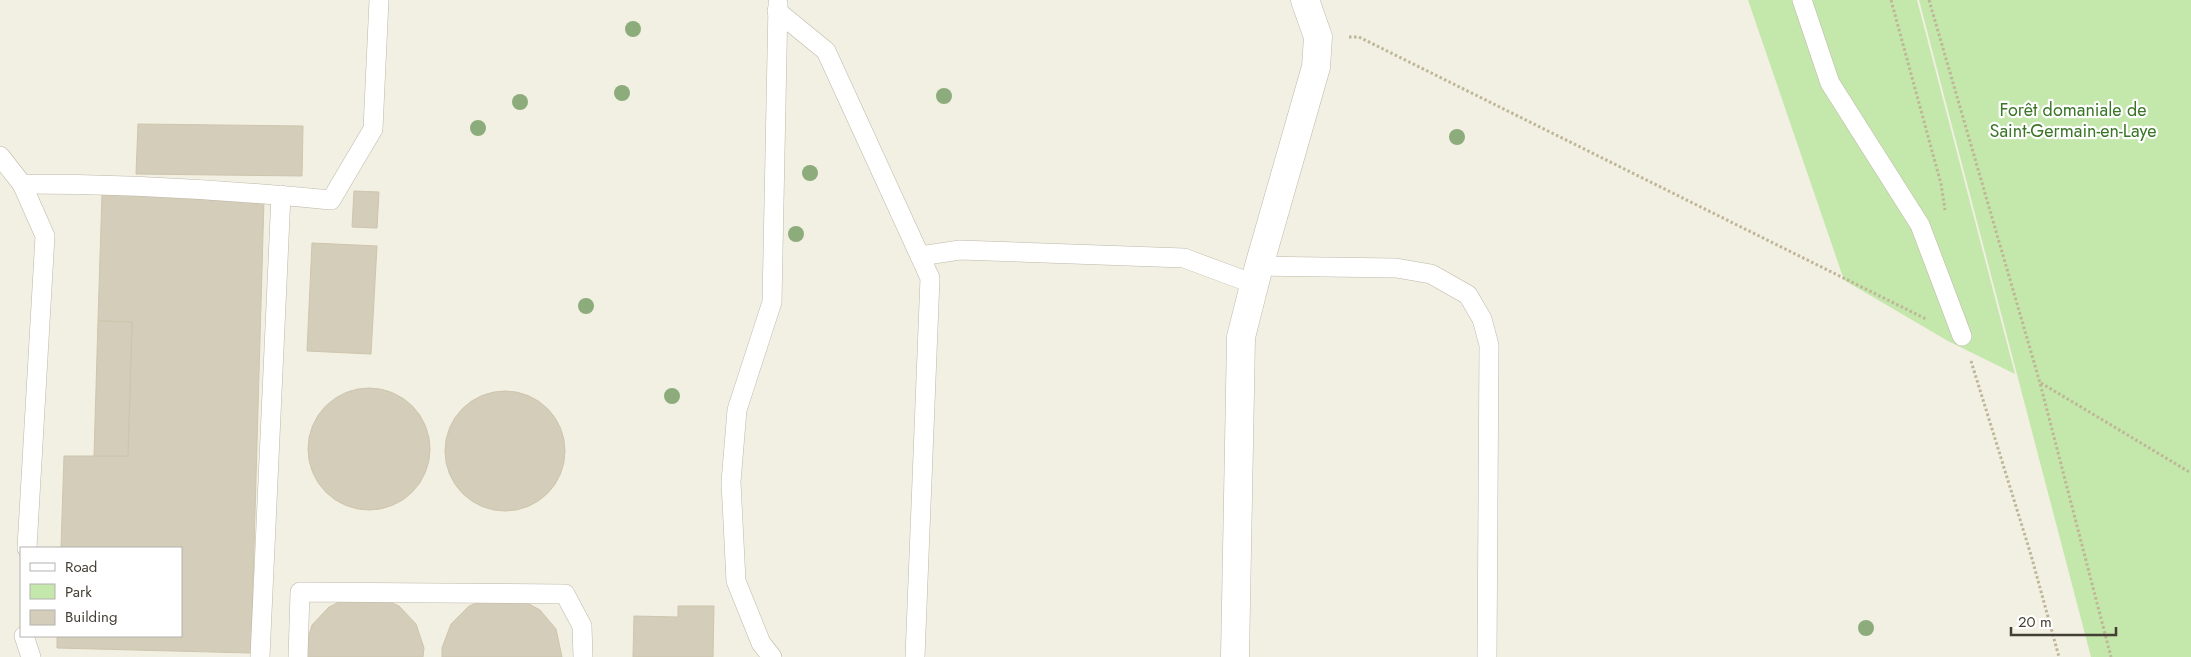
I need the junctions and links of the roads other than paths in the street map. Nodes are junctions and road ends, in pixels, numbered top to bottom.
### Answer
1 (379, 0) edge
2 (1305, 0) edge
3 (1802, 0) edge
4 (777, 6) edge
5 (0, 156) edge
6 (22, 184) junction
7 (281, 195) junction
8 (920, 256) junction
9 (1257, 275) junction
10 (1962, 336) road end
11 (28, 547) edge
12 (24, 637) edge
13 (31, 657) edge
14 (260, 657) edge
15 (298, 657) edge
16 (583, 657) edge
17 (772, 657) edge
18 (915, 657) edge
19 (1235, 657) edge
20 (1487, 657) edge

1 - 7 lane
2 - 9 street
3 - 10 lane
4 - 8 lane
4 - 17 lane
5 - 6 lane
6 - 7 lane
6 - 11 lane
7 - 14 lane
8 - 9 lane
8 - 18 lane
9 - 19 street
9 - 20 lane
12 - 13 lane
15 - 16 lane

